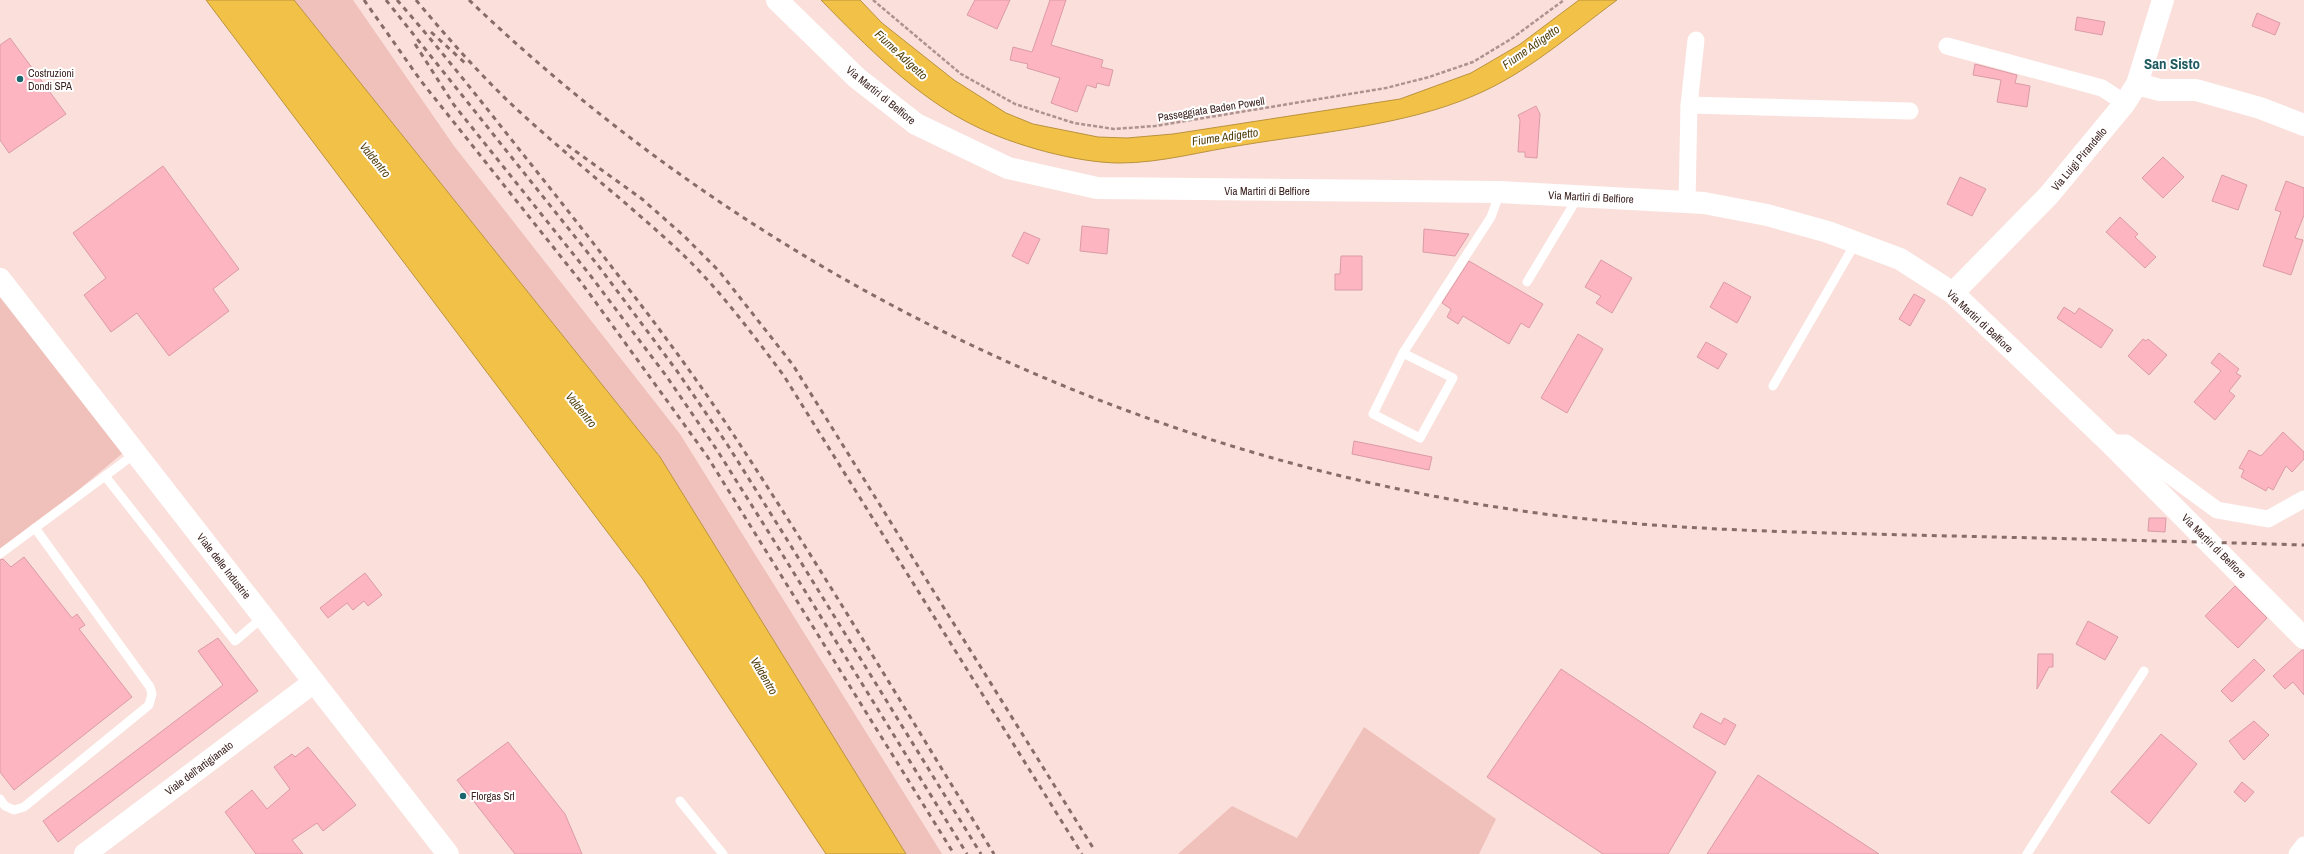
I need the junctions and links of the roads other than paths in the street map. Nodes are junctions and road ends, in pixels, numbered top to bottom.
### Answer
1 (777, 0) edge
2 (2163, 0) edge
3 (1696, 40) dead end
4 (1947, 46) dead end
5 (2137, 84) junction
6 (2125, 103) junction
7 (1689, 105) junction
8 (1910, 111) dead end
9 (2304, 125) edge
10 (1500, 192) junction
11 (1578, 197) junction
12 (1687, 202) junction
13 (1856, 242) junction
14 (0, 279) edge
15 (1527, 282) dead end
16 (1953, 293) junction
17 (1403, 353) junction
18 (1773, 386) dead end
19 (2110, 443) junction
20 (136, 453) junction
21 (105, 476) junction
22 (2304, 499) edge
23 (34, 528) junction
24 (0, 554) edge
25 (263, 617) junction
26 (2304, 638) edge
27 (2144, 671) dead end
28 (314, 682) junction
29 (0, 799) edge
30 (680, 801) dead end
31 (2304, 844) edge
32 (85, 854) edge
33 (448, 854) edge
34 (723, 854) edge
35 (2026, 854) edge
36 (2297, 854) edge

1 - 10 street, Via Martiri di Belfiore
2 - 5 street, Via Luigi Pirandello
3 - 7 street
4 - 6 street
5 - 6 street, Via Luigi Pirandello
5 - 9 street
6 - 16 street, Via Luigi Pirandello
7 - 8 street
7 - 12 street
10 - 11 street, Via Martiri di Belfiore
10 - 17 lane
11 - 12 street, Via Martiri di Belfiore
11 - 15 lane
12 - 13 street, Via Martiri di Belfiore
13 - 16 street, Via Martiri di Belfiore
13 - 18 lane
14 - 20 street, Viale delle Industrie
16 - 19 street, Via Martiri di Belfiore
17 - 17 lane
19 - 22 street
19 - 26 street, Via Martiri di Belfiore
20 - 21 lane
20 - 25 street, Viale delle Industrie
21 - 23 lane
21 - 25 lane
23 - 24 lane
23 - 29 lane
25 - 28 street, Viale delle Industrie
27 - 35 lane
28 - 32 street, Viale dell'artigianato
28 - 33 street, Viale delle Industrie
30 - 34 lane
31 - 36 street

